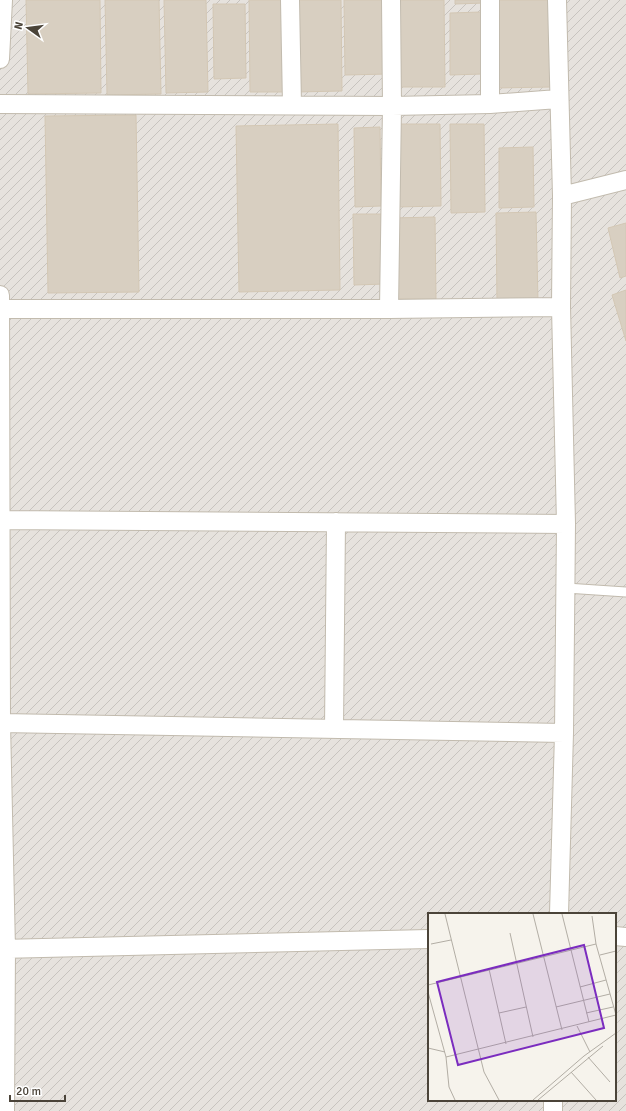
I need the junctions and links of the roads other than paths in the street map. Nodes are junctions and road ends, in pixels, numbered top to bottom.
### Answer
1 (3, 0) edge
2 (290, 0) edge
3 (391, 0) edge
4 (490, 0) edge
5 (557, 0) edge
6 (0, 60) edge
7 (558, 99) junction
8 (0, 104) edge
9 (490, 104) junction
10 (292, 105) junction
11 (392, 106) junction
12 (626, 180) edge
13 (562, 196) junction
14 (0, 295) edge
15 (561, 307) junction
16 (0, 309) edge
17 (389, 309) junction
18 (0, 424) edge
19 (0, 520) edge
20 (336, 522) junction
21 (566, 524) junction
22 (566, 588) junction
23 (626, 592) edge
24 (1, 654) edge
25 (1, 723) junction
26 (334, 729) junction
27 (564, 733) junction
28 (559, 913) edge
29 (616, 936) edge
30 (626, 937) edge
31 (428, 939) edge
32 (3, 949) edge
33 (554, 1101) edge
34 (5, 1111) edge
35 (553, 1111) edge

1 - 6 street
2 - 10 street
3 - 11 street
4 - 9 street
5 - 7 street
7 - 9 street
7 - 13 street
8 - 10 street
9 - 11 street
10 - 11 street
11 - 17 street
12 - 13 street
13 - 15 street
14 - 16 street
15 - 17 street
15 - 21 street
16 - 17 street
16 - 18 street
18 - 19 street
19 - 20 street
19 - 24 street
20 - 21 street
20 - 26 street
21 - 22 street
22 - 23 lane
22 - 27 street
24 - 25 street
25 - 26 street
25 - 32 street
26 - 27 street
27 - 28 street
29 - 30 street
31 - 32 street
32 - 34 street
33 - 35 street

